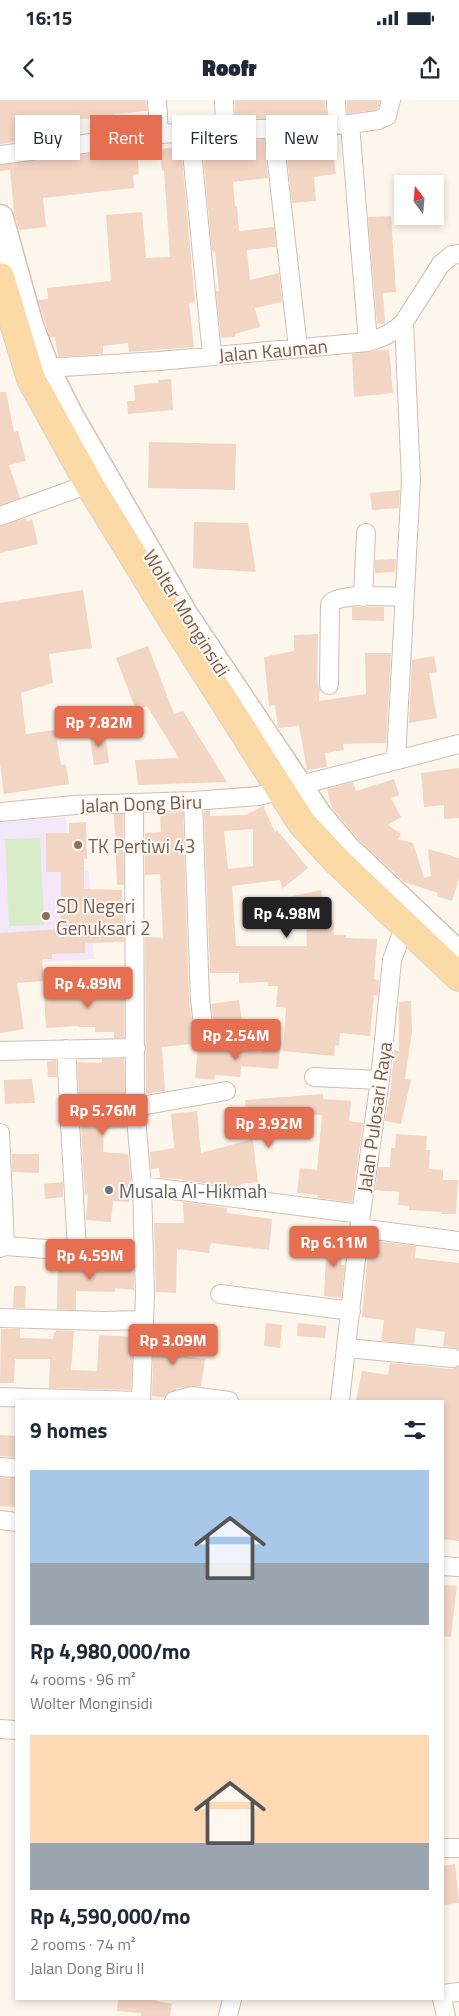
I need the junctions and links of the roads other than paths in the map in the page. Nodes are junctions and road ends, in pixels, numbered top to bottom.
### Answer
1 (157, 100) edge
2 (224, 100) edge
3 (336, 100) edge
4 (391, 100) edge
5 (158, 115) edge
6 (224, 115) edge
7 (337, 124) edge
8 (344, 124) junction
9 (90, 143) edge
10 (0, 155) edge
11 (193, 160) edge
12 (277, 160) edge
13 (0, 218) edge
14 (459, 254) edge
15 (0, 277) edge
16 (4, 307) edge
17 (404, 322) junction
18 (368, 342) junction
19 (298, 348) junction
20 (212, 355) junction
21 (46, 368) junction
22 (89, 484) junction
23 (0, 516) edge
24 (366, 533) dead end
25 (363, 596) junction
26 (403, 597) junction
27 (329, 685) dead end
28 (459, 744) edge
29 (396, 759) junction
30 (290, 788) junction
31 (193, 801) junction
32 (134, 804) junction
33 (0, 812) edge
34 (405, 925) junction
35 (459, 955) edge
36 (459, 977) edge
37 (204, 1033) dead end
38 (136, 1048) junction
39 (66, 1049) junction
40 (0, 1051) edge
41 (314, 1077) dead end
42 (380, 1080) junction
43 (226, 1090) dead end
44 (135, 1107) junction
45 (0, 1133) edge
46 (142, 1186) junction
47 (360, 1221) junction
48 (459, 1241) edge
49 (2, 1247) edge
50 (77, 1251) junction
51 (144, 1256) junction
52 (220, 1294) dead end
53 (351, 1311) junction
54 (0, 1318) edge
55 (144, 1320) junction
56 (347, 1348) junction
57 (453, 1358) dead end
58 (0, 1397) edge
59 (105, 1400) edge
60 (140, 1400) edge
61 (178, 1400) edge
62 (222, 1400) edge
63 (340, 1400) edge
64 (0, 1467) edge
65 (15, 1468) edge
66 (0, 1520) edge
67 (15, 1522) edge
68 (444, 1566) edge
69 (459, 1567) edge
70 (0, 1729) edge
71 (15, 1730) edge
72 (444, 1848) edge
73 (459, 1848) edge
74 (459, 1992) edge
75 (444, 1994) edge
76 (232, 2000) edge
77 (442, 2000) edge
78 (228, 2016) edge
79 (446, 2016) edge

1 - 5 street
2 - 6 street
3 - 8 street
4 - 8 street
7 - 8 street
8 - 18 street
9 - 10 street
11 - 20 street
12 - 19 street
13 - 21 main road, Wolter Monginsidi
14 - 17 street, Jalan Kauman
15 - 16 main road, Wolter Monginsidi
16 - 22 main road, Wolter Monginsidi
17 - 18 street, Jalan Kauman
17 - 26 street
18 - 19 street, Jalan Kauman
19 - 20 street, Jalan Kauman
20 - 21 street, Jalan Kauman
21 - 30 main road, Wolter Monginsidi
22 - 23 street
22 - 30 main road, Wolter Monginsidi
24 - 25 street
25 - 26 street
25 - 27 street
26 - 29 street
28 - 29 street, Jalan Dong Biru
29 - 30 street, Jalan Dong Biru
30 - 31 street, Jalan Dong Biru
30 - 34 main road, Wolter Monginsidi
30 - 35 main road, Wolter Monginsidi
31 - 32 street, Jalan Dong Biru
31 - 37 street
32 - 33 street, Jalan Dong Biru
32 - 38 street
34 - 36 main road, Wolter Monginsidi
34 - 42 street, Jalan Pulosari Raya
38 - 39 street
38 - 44 street
39 - 40 street
39 - 50 street
41 - 42 street
42 - 47 street, Jalan Pulosari Raya
43 - 44 street
44 - 46 street
45 - 49 street
46 - 47 street
46 - 51 street
47 - 48 street
47 - 53 street, Jalan Pulosari Raya
49 - 50 street
50 - 51 street
51 - 55 street
52 - 53 street
53 - 56 street, Jalan Pulosari Raya
54 - 55 street
55 - 60 street
56 - 57 street
56 - 63 street, Jalan Pulosari Raya
58 - 59 street
61 - 62 street
64 - 65 street
66 - 67 street
68 - 69 street
70 - 71 street
72 - 73 street
74 - 75 street
76 - 78 street
77 - 79 street

